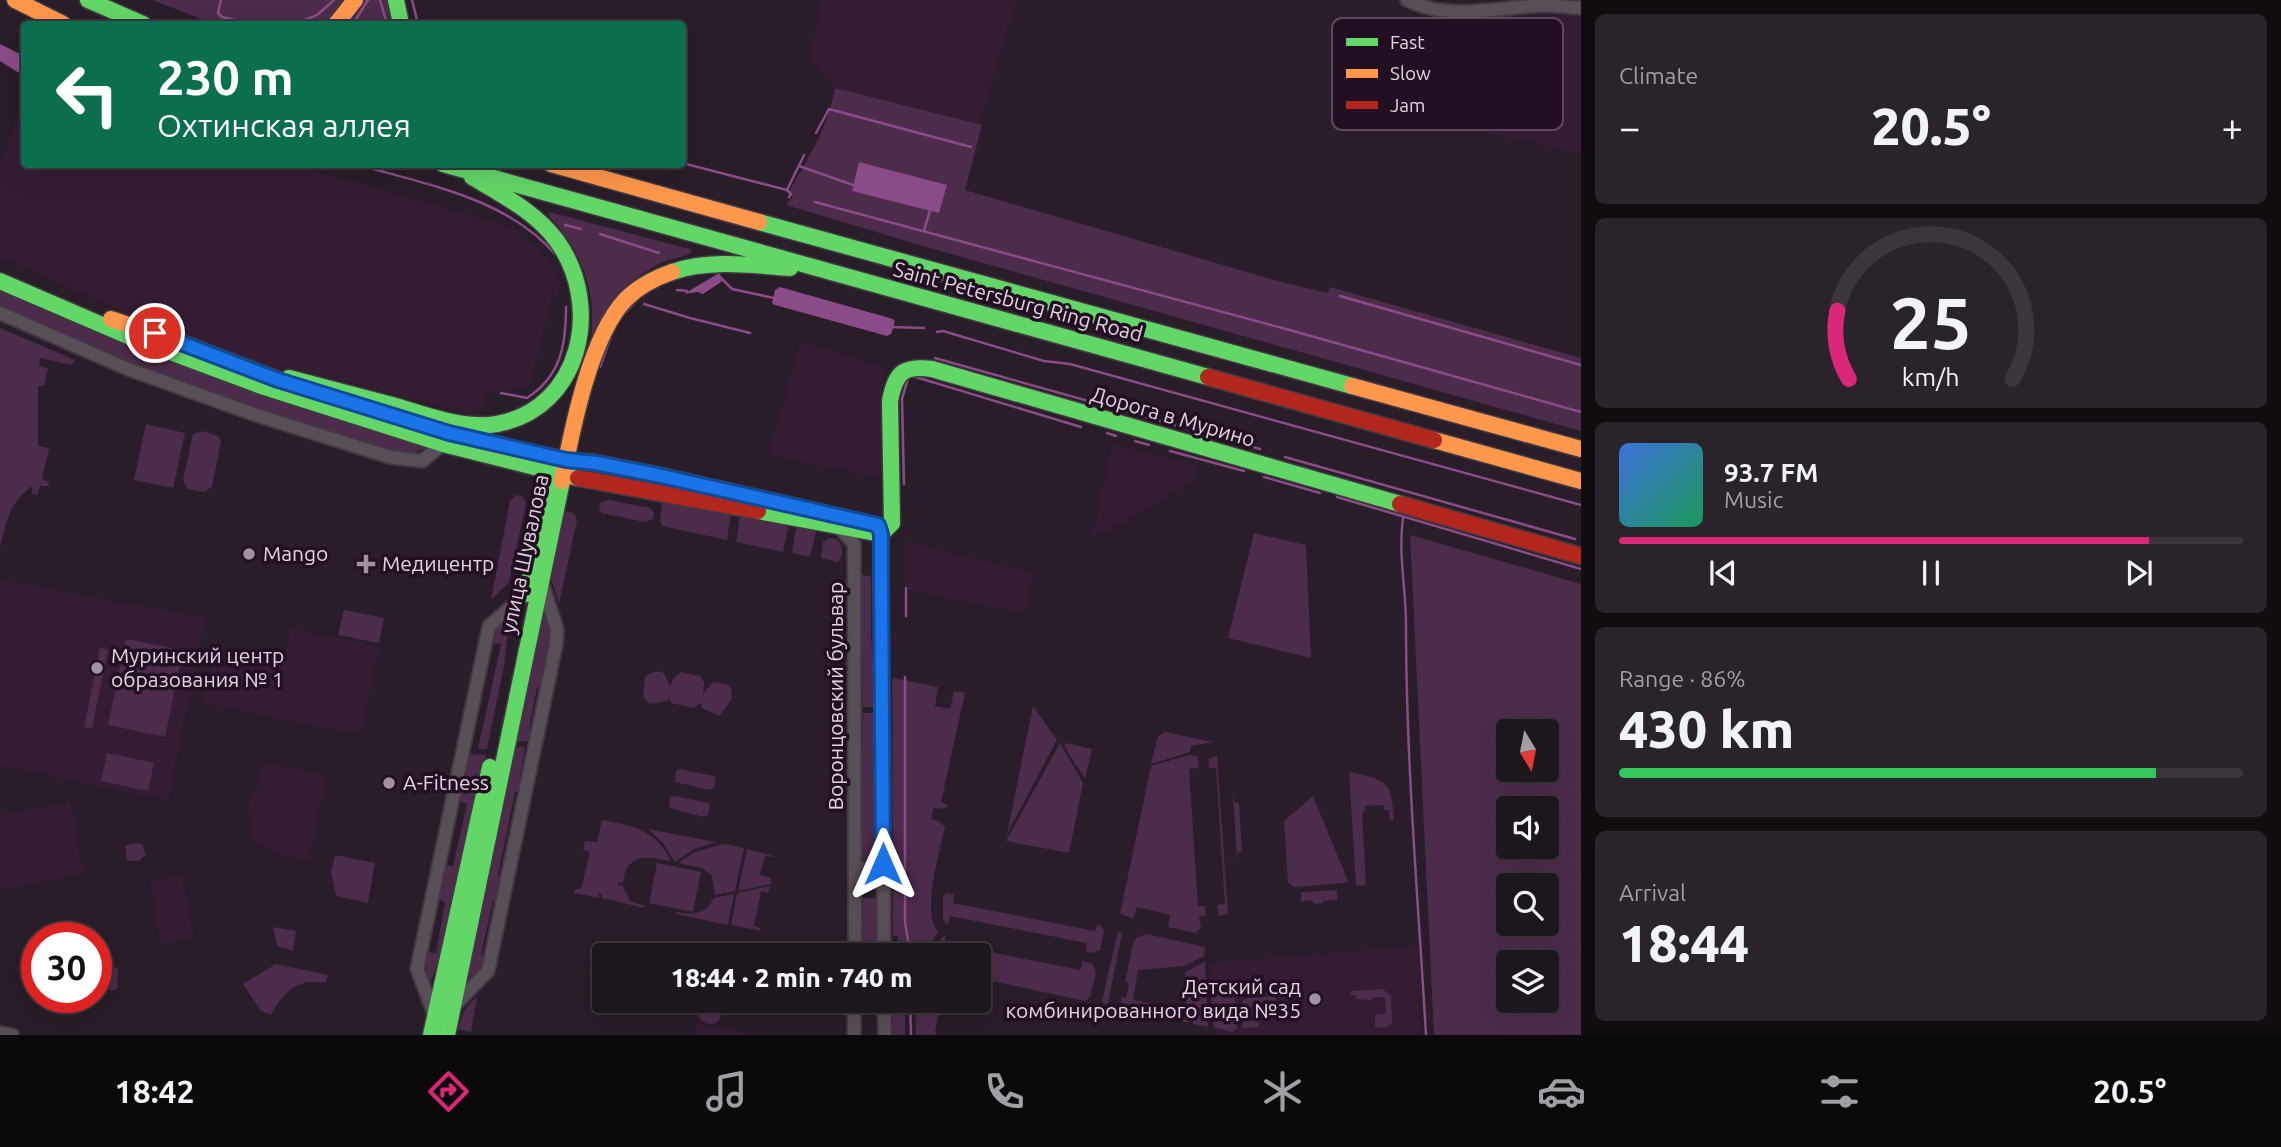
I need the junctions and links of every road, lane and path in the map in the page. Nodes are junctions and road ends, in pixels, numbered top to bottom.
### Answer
1 (15, 0) edge
2 (88, 0) edge
3 (355, 0) edge
4 (396, 0) edge
5 (1408, 0) edge
6 (1581, 8) edge
7 (57, 21) edge
8 (136, 21) edge
9 (338, 21) edge
10 (400, 21) edge
11 (454, 168) edge
12 (564, 168) edge
13 (460, 170) junction
14 (0, 270) edge
15 (837, 274) junction
16 (0, 281) edge
17 (0, 313) edge
18 (246, 366) junction
19 (443, 444) junction
20 (1581, 449) edge
21 (560, 469) junction
22 (1581, 481) edge
23 (839, 527) junction
24 (883, 531) junction
25 (854, 544) junction
26 (1581, 556) edge
27 (541, 580) junction
28 (527, 593) junction
29 (883, 864) junction
30 (856, 866) junction
31 (855, 883) junction
32 (883, 883) junction
33 (855, 943) edge
34 (884, 943) edge
35 (453, 1007) junction
36 (854, 1013) edge
37 (884, 1013) edge
38 (436, 1017) junction
39 (0, 1032) edge
40 (12, 1035) edge
41 (431, 1035) edge
42 (447, 1035) edge
43 (854, 1035) edge
44 (885, 1035) edge

1 - 7 main road
2 - 8 main road
3 - 9 main road
4 - 10 main road
5 - 6 street
11 - 13 main road, Saint Petersburg Ring Road
12 - 20 main road, Saint Petersburg Ring Road
13 - 15 main road, Saint Petersburg Ring Road
13 - 18 main road
14 - 18 main road
15 - 21 main road
15 - 22 main road, Saint Petersburg Ring Road
16 - 19 main road
17 - 19 street
18 - 21 main road
19 - 21 main road
21 - 23 main road
21 - 24 main road
21 - 27 main road, улица Шувалова
21 - 28 main road, улица Шувалова
23 - 24 main road
23 - 25 street
24 - 25 street
24 - 26 main road, Дорога в Мурино
24 - 29 street
25 - 30 street, Воронцовский бульвар
27 - 35 main road, улица Шувалова
27 - 35 street
28 - 38 main road, улица Шувалова
28 - 38 street
29 - 30 street
29 - 32 street
30 - 31 street, Воронцовский бульвар
31 - 32 street
31 - 33 street, Воронцовский бульвар
32 - 34 street
35 - 42 main road, улица Шувалова
36 - 43 street
37 - 44 street
38 - 41 main road, улица Шувалова
39 - 40 street

